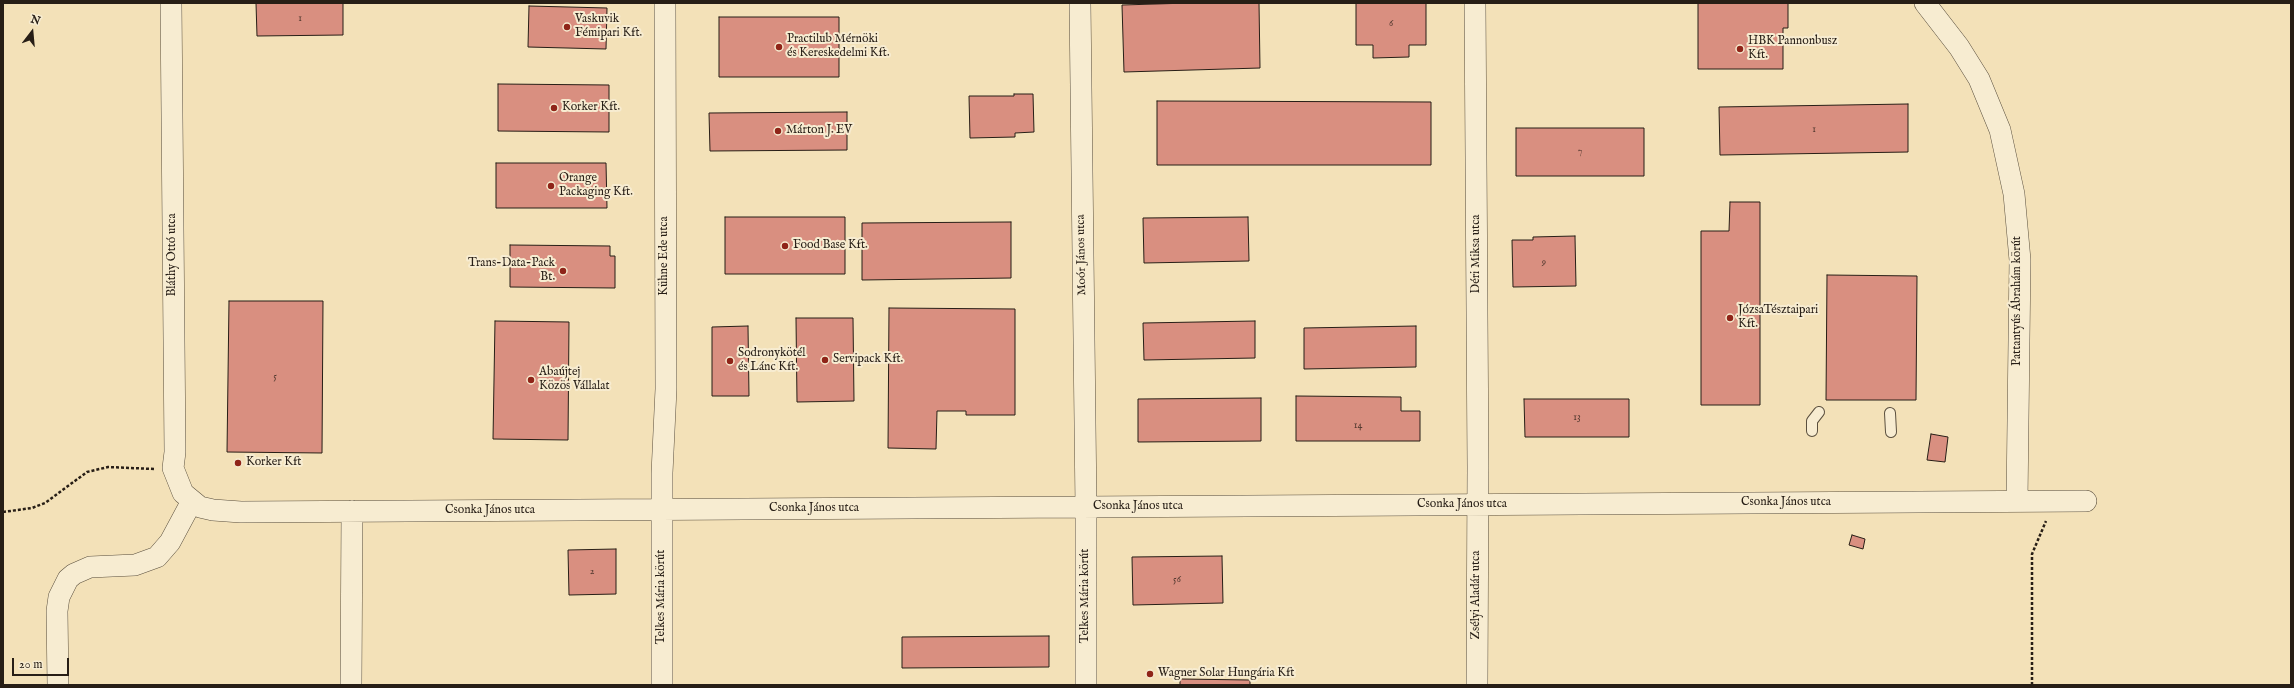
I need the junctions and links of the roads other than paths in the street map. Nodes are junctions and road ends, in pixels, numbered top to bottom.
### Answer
1 (171, 3) edge
2 (665, 3) edge
3 (1080, 3) edge
4 (1475, 3) edge
5 (1925, 3) edge
6 (1819, 412) dead end
7 (1890, 413) dead end
8 (1812, 432) dead end
9 (1891, 432) dead end
10 (192, 501) junction
11 (2017, 501) junction
12 (2086, 501) dead end
13 (1478, 505) junction
14 (1086, 507) junction
15 (662, 510) junction
16 (352, 511) junction
17 (58, 685) edge
18 (351, 685) edge
19 (662, 685) edge
20 (1086, 685) edge
21 (1477, 685) edge

1 - 10 street, Bláthy Ottó utca
2 - 15 street, Kühne Ede utca
3 - 14 street, Moór János utca
4 - 13 street, Déri Miksa utca
5 - 11 street, Pattantyús Ábrahám körút
6 - 8 lane
7 - 9 lane
10 - 16 street, Csonka János utca
10 - 17 street
11 - 12 street, Csonka János utca
11 - 13 street, Csonka János utca
13 - 14 street, Csonka János utca
13 - 21 street, Zsélyi Aladár utca
14 - 15 street, Csonka János utca
14 - 20 street, Telkes Mária körút
15 - 16 street, Csonka János utca
15 - 19 street, Telkes Mária körút
16 - 18 street

